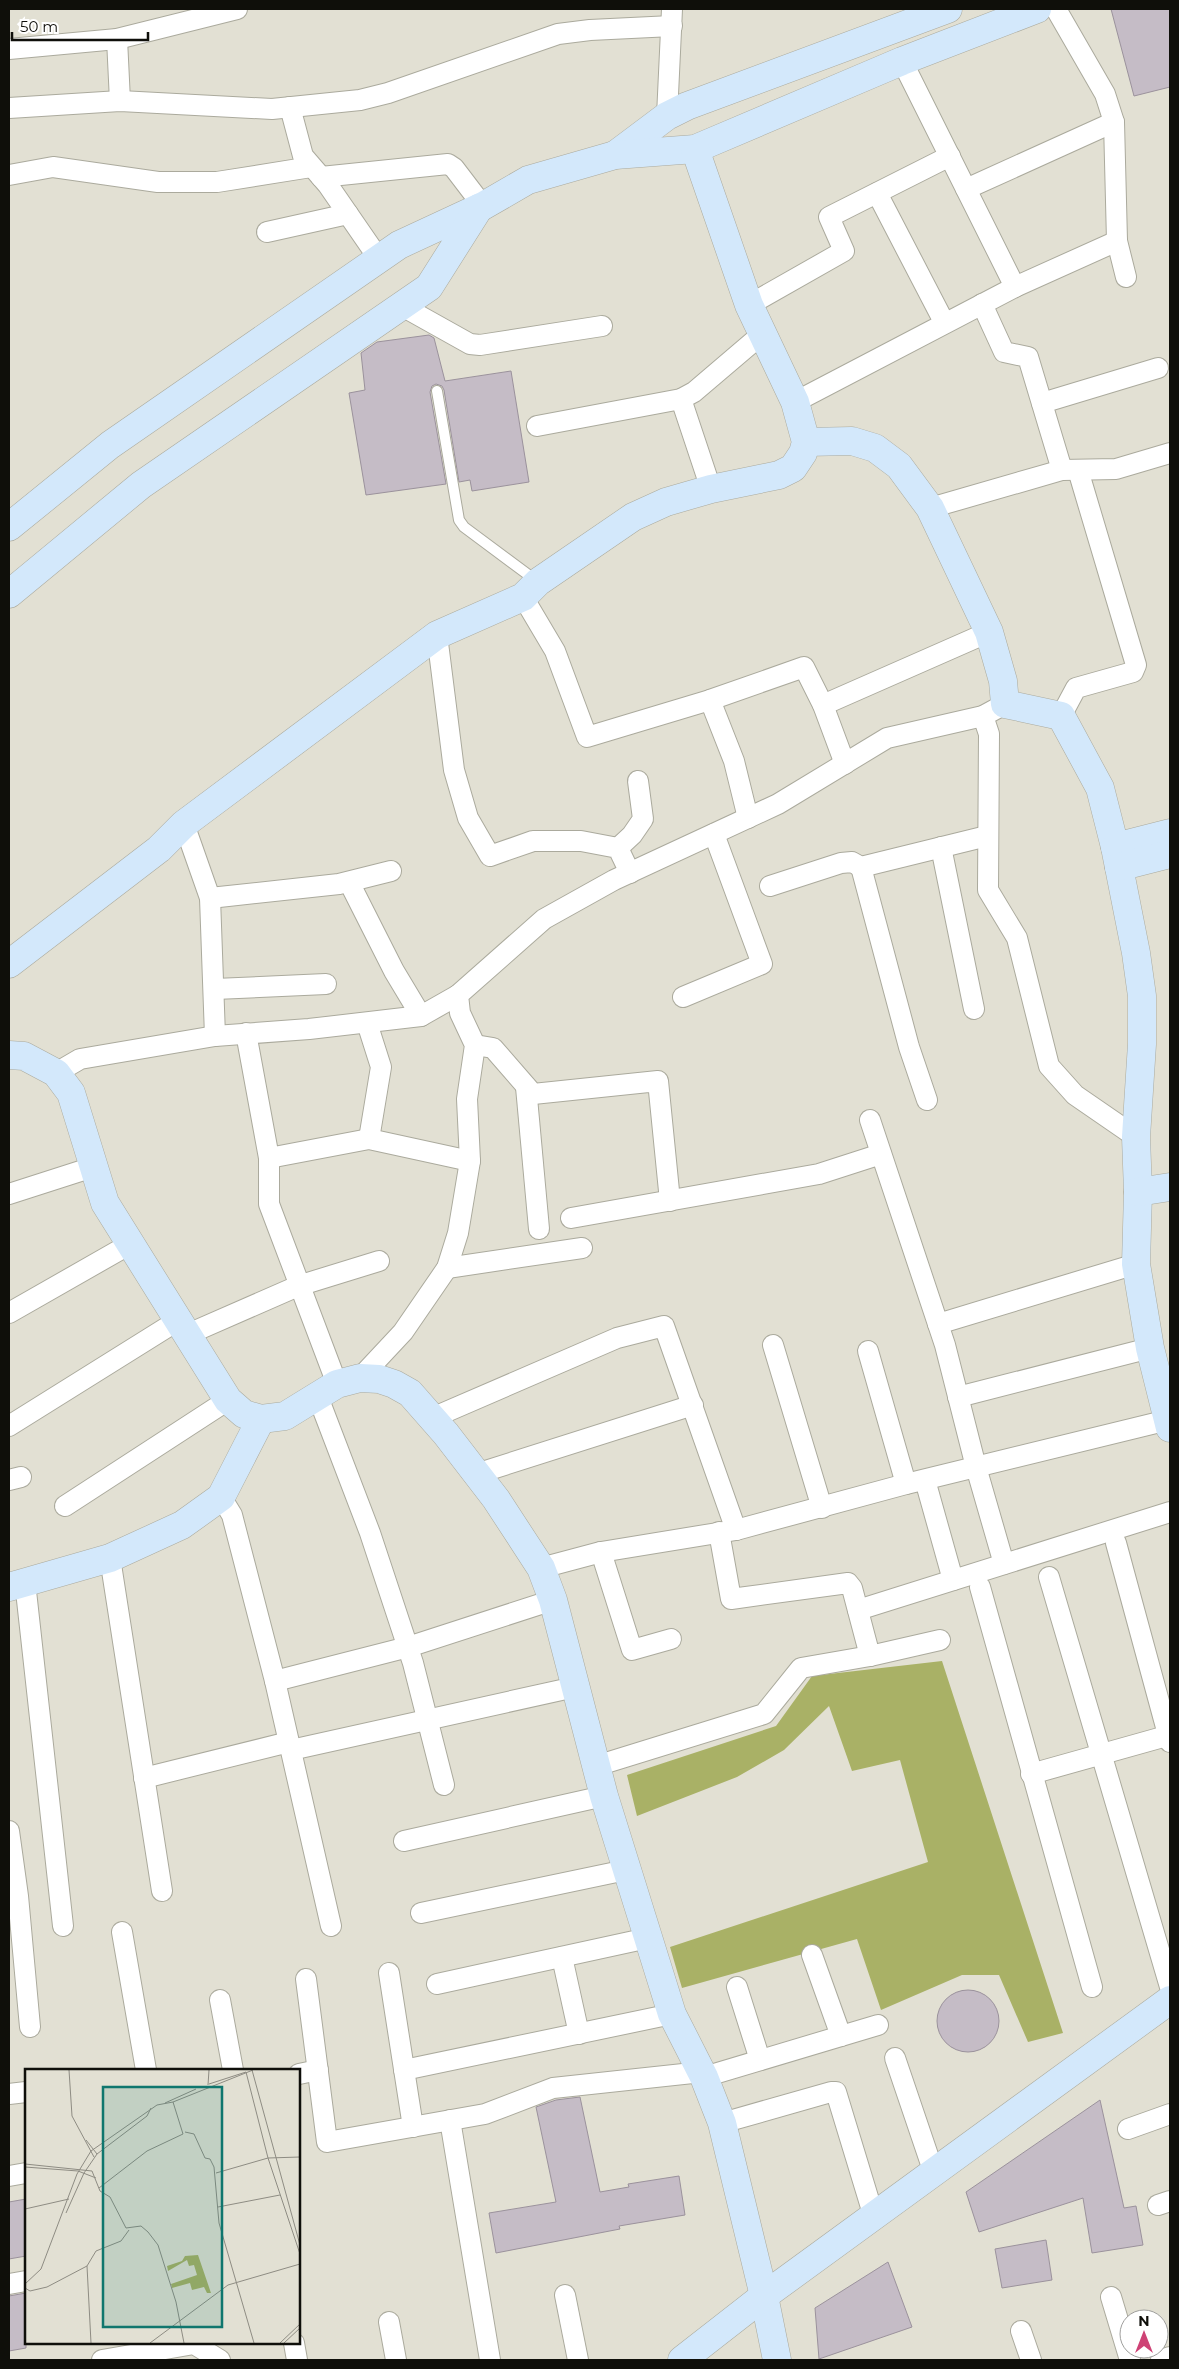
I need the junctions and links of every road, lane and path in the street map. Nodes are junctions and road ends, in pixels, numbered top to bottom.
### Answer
1 (236, 9) edge
2 (948, 9) edge
3 (1038, 9) edge
4 (1056, 9) edge
5 (672, 17) edge
6 (117, 39) junction
7 (9, 49) edge
8 (902, 61) junction
9 (120, 101) junction
10 (290, 107) junction
11 (9, 108) edge
12 (667, 116) junction
13 (1114, 122) junction
14 (695, 149) junction
15 (615, 156) junction
16 (950, 156) junction
17 (316, 172) junction
18 (9, 175) edge
19 (966, 190) junction
20 (877, 193) junction
21 (481, 207) junction
22 (348, 214) junction
23 (267, 232) dead end
24 (1117, 241) junction
25 (379, 259) junction
26 (1126, 277) dead end
27 (1015, 287) junction
28 (982, 304) junction
29 (749, 305) junction
30 (402, 306) junction
31 (944, 322) junction
32 (602, 326) dead end
33 (762, 334) junction
34 (1158, 368) dead end
35 (437, 391) dead end
36 (681, 400) junction
37 (795, 402) junction
38 (1042, 403) junction
39 (537, 426) dead end
40 (806, 442) junction
41 (1170, 453) edge
42 (1070, 470) junction
43 (710, 489) junction
44 (930, 508) junction
45 (9, 527) edge
46 (531, 590) junction
47 (9, 594) edge
48 (989, 632) junction
49 (437, 635) junction
50 (710, 700) junction
51 (822, 706) junction
52 (994, 710) junction
53 (1061, 716) junction
54 (844, 764) junction
55 (638, 781) dead end
56 (748, 818) junction
57 (184, 824) junction
58 (1170, 833) edge
59 (714, 834) junction
60 (987, 836) junction
61 (618, 848) junction
62 (941, 848) junction
63 (1170, 854) edge
64 (1117, 857) junction
65 (861, 867) junction
66 (391, 871) dead end
67 (630, 873) junction
68 (349, 882) junction
69 (770, 886) dead end
70 (210, 898) junction
71 (9, 964) edge
72 (326, 984) dead end
73 (215, 990) junction
74 (458, 995) junction
75 (683, 997) dead end
76 (974, 1009) dead end
77 (421, 1016) junction
78 (367, 1023) junction
79 (246, 1033) junction
80 (216, 1036) junction
81 (475, 1045) junction
82 (9, 1055) edge
83 (56, 1073) junction
84 (526, 1087) junction
85 (927, 1100) dead end
86 (870, 1120) dead end
87 (1136, 1137) junction
88 (369, 1139) junction
89 (881, 1154) junction
90 (269, 1158) junction
91 (470, 1161) junction
92 (93, 1167) junction
93 (1170, 1187) edge
94 (1138, 1192) junction
95 (9, 1194) edge
96 (670, 1201) junction
97 (571, 1218) dead end
98 (539, 1229) dead end
99 (130, 1244) junction
100 (582, 1248) dead end
101 (379, 1261) dead end
102 (1136, 1264) junction
103 (447, 1268) junction
104 (298, 1286) junction
105 (9, 1313) edge
106 (938, 1324) junction
107 (182, 1328) junction
108 (773, 1345) dead end
109 (1150, 1348) junction
110 (868, 1351) dead end
111 (338, 1386) junction
112 (958, 1398) junction
113 (228, 1400) junction
114 (693, 1405) junction
115 (432, 1418) junction
116 (261, 1419) junction
117 (1169, 1424) edge
118 (9, 1426) edge
119 (976, 1467) junction
120 (476, 1474) junction
121 (915, 1482) junction
122 (221, 1497) junction
123 (65, 1506) dead end
124 (822, 1508) junction
125 (1170, 1512) edge
126 (727, 1531) junction
127 (1116, 1543) dead end
128 (601, 1552) junction
129 (110, 1558) junction
130 (1004, 1564) junction
131 (541, 1568) junction
132 (1049, 1577) dead end
133 (953, 1580) junction
134 (17, 1585) edge
135 (980, 1587) dead end
136 (553, 1600) junction
137 (858, 1610) junction
138 (671, 1639) dead end
139 (940, 1640) dead end
140 (408, 1648) junction
141 (870, 1656) junction
142 (275, 1681) junction
143 (575, 1687) junction
144 (428, 1721) junction
145 (1170, 1737) edge
146 (290, 1746) junction
147 (1100, 1755) junction
148 (596, 1766) junction
149 (1031, 1774) junction
150 (144, 1778) junction
151 (444, 1785) dead end
152 (604, 1796) junction
153 (9, 1831) edge
154 (404, 1841) dead end
155 (626, 1870) junction
156 (162, 1891) dead end
157 (13, 1896) edge
158 (420, 1913) dead end
159 (64, 1926) dead end
160 (331, 1926) dead end
161 (122, 1932) dead end
162 (648, 1938) junction
163 (812, 1955) dead end
164 (562, 1957) junction
165 (389, 1973) dead end
166 (306, 1979) dead end
167 (438, 1984) dead end
168 (737, 1987) dead end
169 (1092, 1987) dead end
170 (1170, 1988) edge
171 (220, 2000) dead end
172 (1170, 2000) edge
173 (672, 2014) junction
174 (878, 2025) dead end
175 (30, 2026) dead end
176 (579, 2034) junction
177 (841, 2036) junction
178 (895, 2058) dead end
179 (760, 2060) junction
180 (146, 2069) edge
181 (232, 2069) edge
182 (404, 2070) junction
183 (308, 2072) edge
184 (703, 2074) junction
185 (25, 2092) edge
186 (9, 2094) edge
187 (1170, 2114) edge
188 (450, 2120) junction
189 (722, 2124) junction
190 (413, 2127) junction
191 (1128, 2129) dead end
192 (25, 2173) edge
193 (934, 2173) junction
194 (9, 2176) edge
195 (874, 2217) junction
196 (25, 2281) edge
197 (9, 2284) edge
198 (565, 2295) dead end
199 (764, 2296) junction
200 (1111, 2297) dead end
201 (389, 2322) dead end
202 (1021, 2331) dead end
203 (104, 2344) edge
204 (294, 2344) edge
205 (1170, 2357) edge
206 (104, 2360) edge
207 (220, 2360) edge
208 (297, 2360) edge
209 (396, 2360) edge
210 (490, 2360) edge
211 (578, 2360) edge
212 (682, 2360) edge
213 (777, 2360) edge
214 (1031, 2360) edge
215 (1130, 2360) edge
216 (1161, 2360) edge

1 - 6 street
2 - 12 street
3 - 8 street
4 - 13 street
5 - 10 street
5 - 12 street
6 - 7 street
6 - 9 street
8 - 14 street
8 - 16 street
9 - 10 street
9 - 11 street
10 - 17 street
12 - 15 street
13 - 19 street
13 - 24 street
14 - 15 street
14 - 29 street
15 - 21 street
16 - 19 street
16 - 20 street
17 - 18 street
17 - 21 street
17 - 22 street
19 - 27 street
20 - 29 street
20 - 31 street
21 - 25 street
21 - 30 street
22 - 23 street
22 - 25 street
24 - 26 street
24 - 27 street
25 - 45 street
27 - 28 street
28 - 31 street
28 - 38 street
29 - 33 street
30 - 32 street
30 - 47 street
31 - 37 street
33 - 36 street
33 - 37 street
34 - 38 street
35 - 46 lane
36 - 39 street
36 - 43 street
37 - 40 street
38 - 42 street
40 - 43 street
40 - 44 street
41 - 42 street
42 - 44 street
42 - 53 street
43 - 46 street
44 - 48 street
46 - 49 street
46 - 50 street
48 - 51 street
48 - 52 street
49 - 57 street
49 - 61 street
50 - 51 street
50 - 56 street
51 - 54 street
52 - 53 street
52 - 54 street
52 - 60 street
53 - 64 street
54 - 56 street
55 - 61 street
56 - 59 street
57 - 70 street
57 - 71 street
58 - 64 street
59 - 67 street
59 - 75 street
60 - 62 street
60 - 87 street
61 - 67 street
62 - 65 street
62 - 76 street
63 - 64 street
64 - 87 street
65 - 69 street
65 - 85 street
66 - 68 street
67 - 74 street
68 - 70 street
68 - 77 street
70 - 73 street
72 - 73 street
73 - 80 street
74 - 77 street
74 - 81 street
77 - 78 street
78 - 79 street
78 - 88 street
79 - 80 street
79 - 90 street
80 - 83 street
81 - 84 street
81 - 91 street
82 - 83 street
83 - 92 street
84 - 96 street
84 - 98 street
86 - 89 street
87 - 94 street
88 - 90 street
88 - 91 street
89 - 96 street
89 - 106 street
90 - 104 street
91 - 103 street
92 - 95 street
92 - 99 street
93 - 94 street
94 - 102 street
96 - 97 street
99 - 105 street
99 - 107 street
100 - 103 street
101 - 104 street
102 - 106 street
102 - 109 street
103 - 111 street
104 - 107 street
104 - 111 street
106 - 112 street
107 - 113 street
107 - 118 street
108 - 124 street
109 - 112 street
109 - 117 street
110 - 121 street
111 - 115 street
111 - 116 street
111 - 140 street
112 - 119 street
113 - 116 street
113 - 123 street
114 - 115 street
114 - 120 street
114 - 126 street
115 - 120 street
116 - 122 street
117 - 119 street
119 - 121 street
119 - 130 street
120 - 131 street
121 - 124 street
121 - 133 street
122 - 129 street
122 - 142 street
124 - 126 street
125 - 130 street
126 - 128 street
126 - 137 street
127 - 145 street
128 - 131 street
128 - 138 street
129 - 134 street
129 - 150 street
130 - 133 street
131 - 136 street
132 - 147 street
133 - 137 street
134 - 159 street
135 - 149 street
136 - 140 street
136 - 143 street
137 - 141 street
139 - 141 street
140 - 142 street
140 - 144 street
141 - 148 street
142 - 146 street
143 - 144 street
143 - 148 street
144 - 146 street
144 - 151 street
145 - 147 street
146 - 150 street
146 - 160 street
147 - 149 street
147 - 170 street
148 - 152 street
149 - 169 street
150 - 156 street
152 - 154 street
152 - 155 street
153 - 157 street
155 - 158 street
155 - 162 street
157 - 175 street
161 - 180 street
162 - 164 street
162 - 173 street
163 - 177 street
164 - 167 street
164 - 176 street
165 - 182 street
166 - 183 street
168 - 179 street
171 - 181 street
172 - 193 street
173 - 176 street
173 - 184 street
174 - 177 street
176 - 182 street
177 - 179 street
178 - 193 street
179 - 184 street
182 - 190 street
183 - 190 street
184 - 188 street
184 - 189 street
185 - 186 street
187 - 191 street
188 - 190 street
188 - 210 street
189 - 195 street
189 - 199 street
192 - 194 street
193 - 195 street
195 - 199 street
196 - 197 street
198 - 211 street
199 - 212 street
199 - 213 street
200 - 215 street
201 - 209 street
202 - 214 street
203 - 206 street
204 - 208 street
205 - 216 street
206 - 207 street

